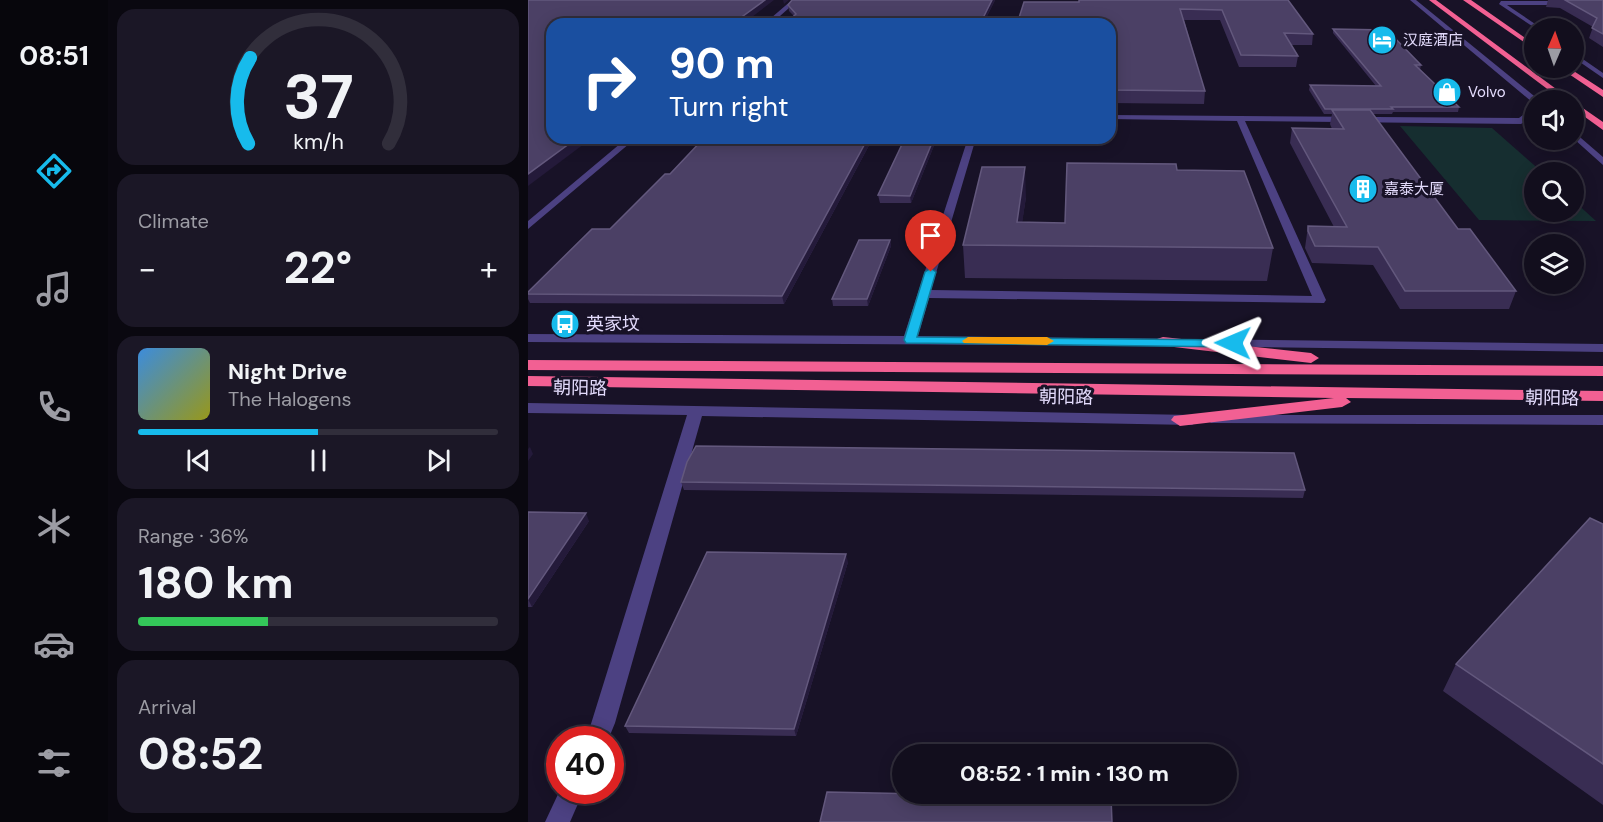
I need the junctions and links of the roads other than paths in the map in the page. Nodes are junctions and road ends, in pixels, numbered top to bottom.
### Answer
1 (795, 0) edge
2 (1413, 0) edge
3 (1424, 0) edge
4 (1432, 0) edge
5 (1466, 0) edge
6 (1474, 0) edge
7 (1499, 1) edge
8 (1603, 3) edge
9 (1451, 14) junction
10 (1487, 14) junction
11 (773, 18) edge
12 (1524, 18) edge
13 (1524, 40) edge
14 (1584, 62) edge
15 (1603, 76) edge
16 (1579, 78) edge
17 (1554, 90) edge
18 (1524, 91) edge
19 (1603, 94) edge
20 (1584, 113) edge
21 (1116, 117) edge
22 (1240, 118) junction
23 (1524, 119) edge
24 (1603, 127) edge
25 (1584, 138) edge
26 (625, 144) edge
27 (970, 144) edge
28 (1584, 144) edge
29 (1603, 152) edge
30 (1603, 162) edge
31 (528, 226) edge
32 (924, 294) junction
33 (528, 338) edge
34 (910, 340) junction
35 (1163, 342) junction
36 (1603, 348) edge
37 (528, 365) edge
38 (1405, 369) junction
39 (1603, 371) edge
40 (528, 381) edge
41 (1418, 393) junction
42 (1603, 396) edge
43 (528, 408) edge
44 (696, 410) junction
45 (1180, 420) junction
46 (1603, 420) edge
47 (603, 726) edge
48 (565, 804) edge
49 (557, 822) edge

1 - 11 street
2 - 18 street
3 - 9 highway
4 - 9 highway
5 - 10 highway
6 - 10 highway
7 - 8 street
7 - 12 street
9 - 17 highway
10 - 13 highway
14 - 15 street
16 - 19 highway
20 - 24 highway
21 - 22 street
22 - 23 street
22 - 32 street
25 - 29 street
26 - 31 street
27 - 32 street
28 - 30 street
32 - 34 street
33 - 34 street
34 - 35 street
35 - 36 street
35 - 38 highway
37 - 38 highway, 朝阳路
38 - 39 highway, 朝阳路
40 - 41 highway, 朝阳路
41 - 42 highway, 朝阳路
41 - 45 highway
43 - 44 street, 朝阳路
44 - 45 street, 朝阳路
44 - 47 street
45 - 46 street, 朝阳路
48 - 49 street

